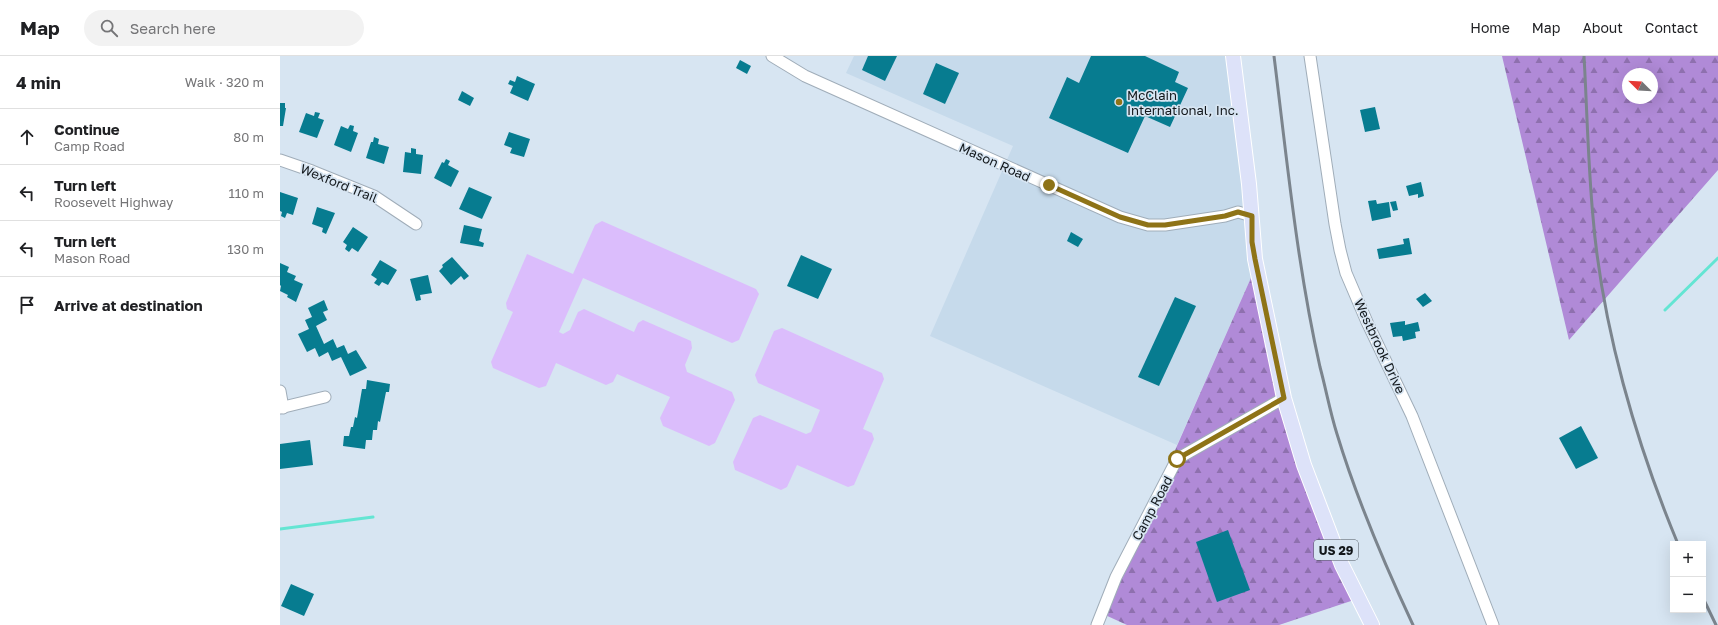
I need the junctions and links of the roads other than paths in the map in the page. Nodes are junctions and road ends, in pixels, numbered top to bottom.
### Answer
1 (772, 56) edge
2 (1233, 56) edge
3 (1310, 56) edge
4 (280, 160) edge
5 (1252, 216) junction
6 (416, 224) dead end
7 (280, 391) edge
8 (325, 397) dead end
9 (1284, 398) junction
10 (282, 408) edge
11 (1097, 625) edge
12 (1372, 625) edge
13 (1493, 625) edge

1 - 5 street, Mason Road
2 - 5 main road, US 29
3 - 13 street, Westbrook Drive
4 - 6 street, Wexford Trail
5 - 9 main road, US 29
7 - 10 street
8 - 10 street
9 - 11 street, Camp Road
9 - 12 main road, US 29

